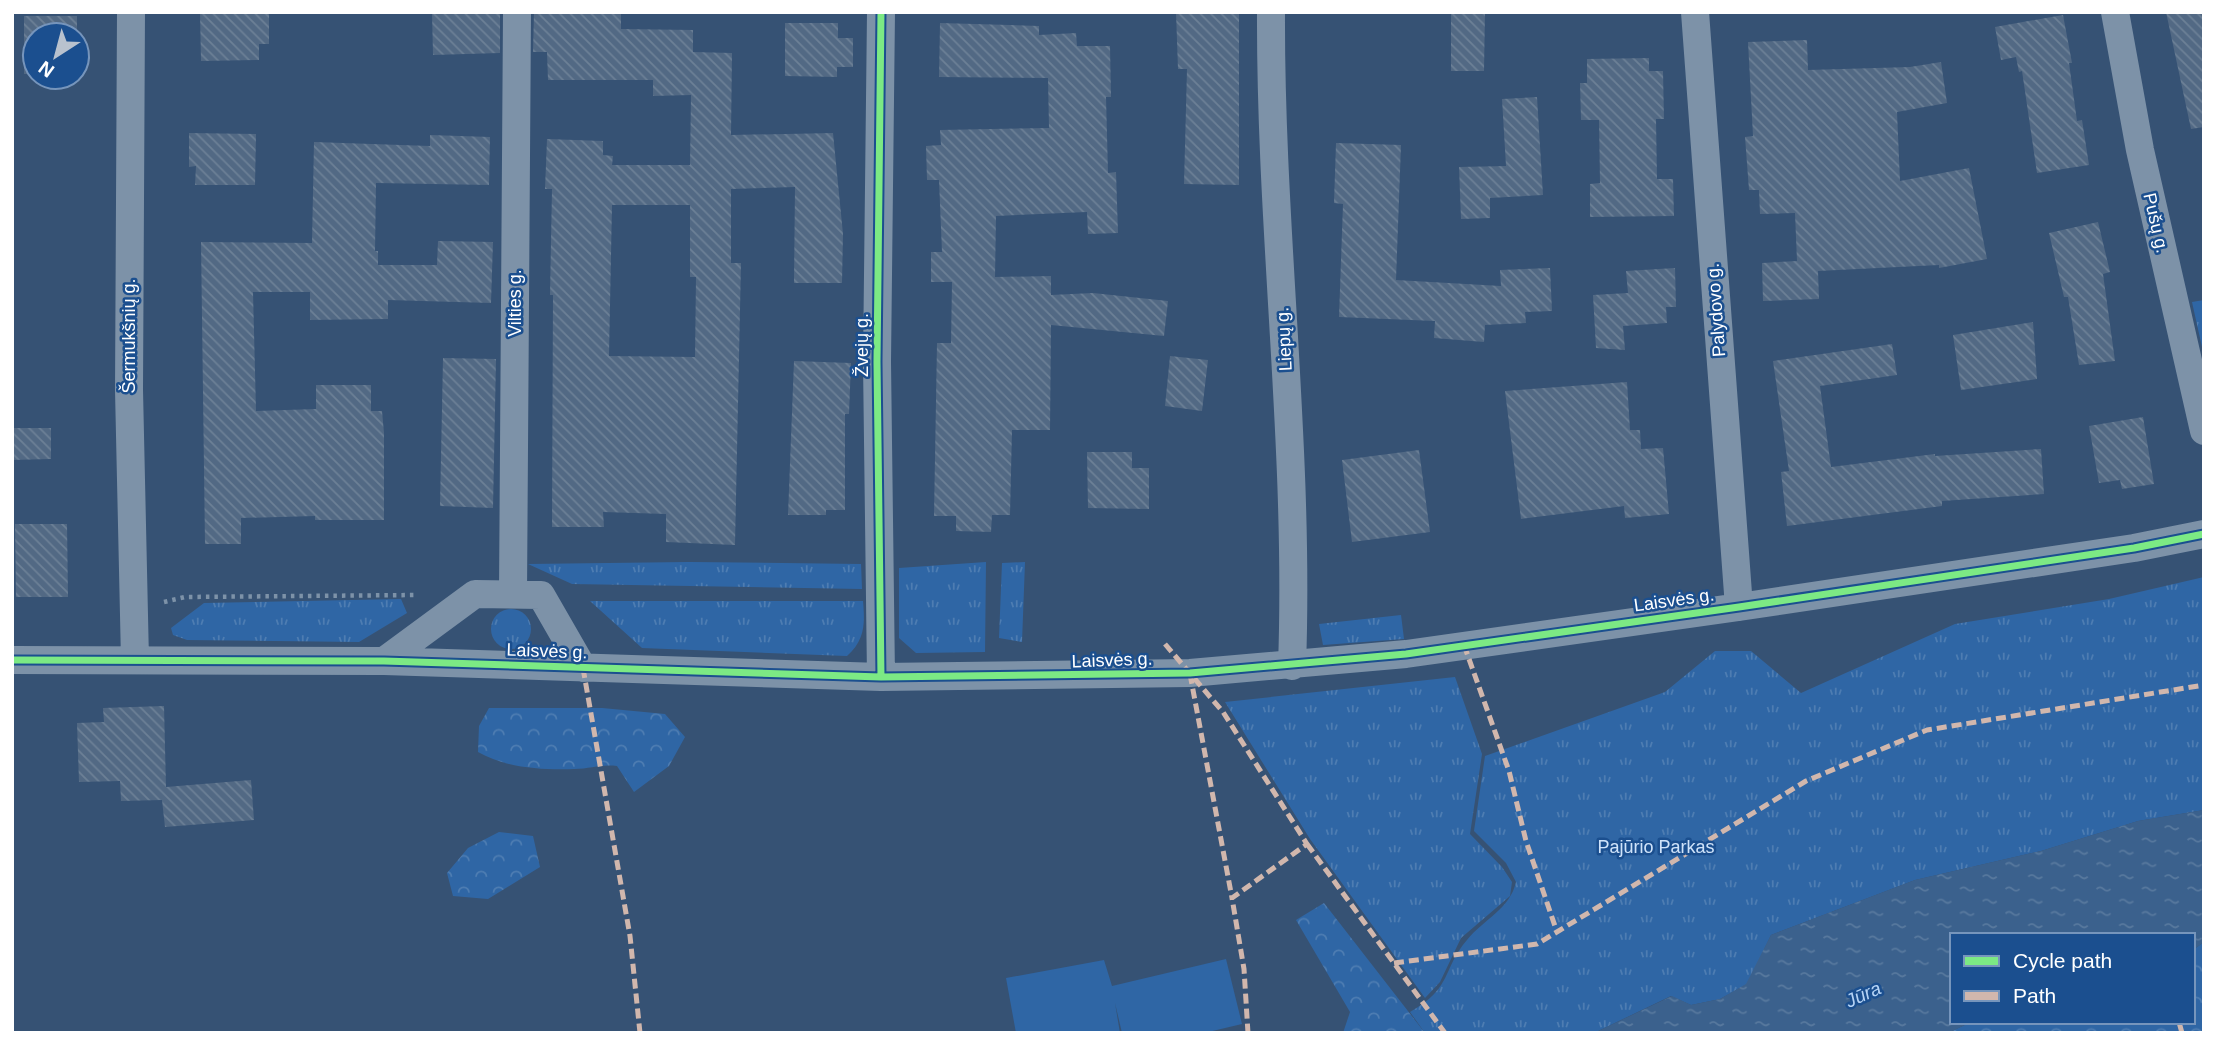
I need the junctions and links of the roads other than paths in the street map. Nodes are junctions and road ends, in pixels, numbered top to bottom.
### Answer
1 (131, 12) edge
2 (517, 12) edge
3 (881, 12) edge
4 (1271, 12) edge
5 (1695, 12) edge
6 (2115, 12) edge
7 (2204, 431) edge
8 (2204, 534) edge
9 (513, 594) junction
10 (1739, 607) junction
11 (12, 660) edge
12 (135, 660) junction
13 (384, 661) junction
14 (1292, 666) junction
15 (583, 668) junction
16 (881, 677) junction

1 - 12 street, Šermukšnių g.
2 - 9 street, Vilties g.
3 - 16 street, Žvejų g.
4 - 14 street, Liepų g.
5 - 10 street, Palydovo g.
6 - 7 street, Pušų g.
8 - 10 street, Laisvės g.
9 - 13 street
9 - 15 street
10 - 14 street, Laisvės g.
11 - 12 street, Laisvės g.
12 - 13 street, Laisvės g.
13 - 15 street, Laisvės g.
14 - 16 street, Laisvės g.
15 - 16 street, Laisvės g.

